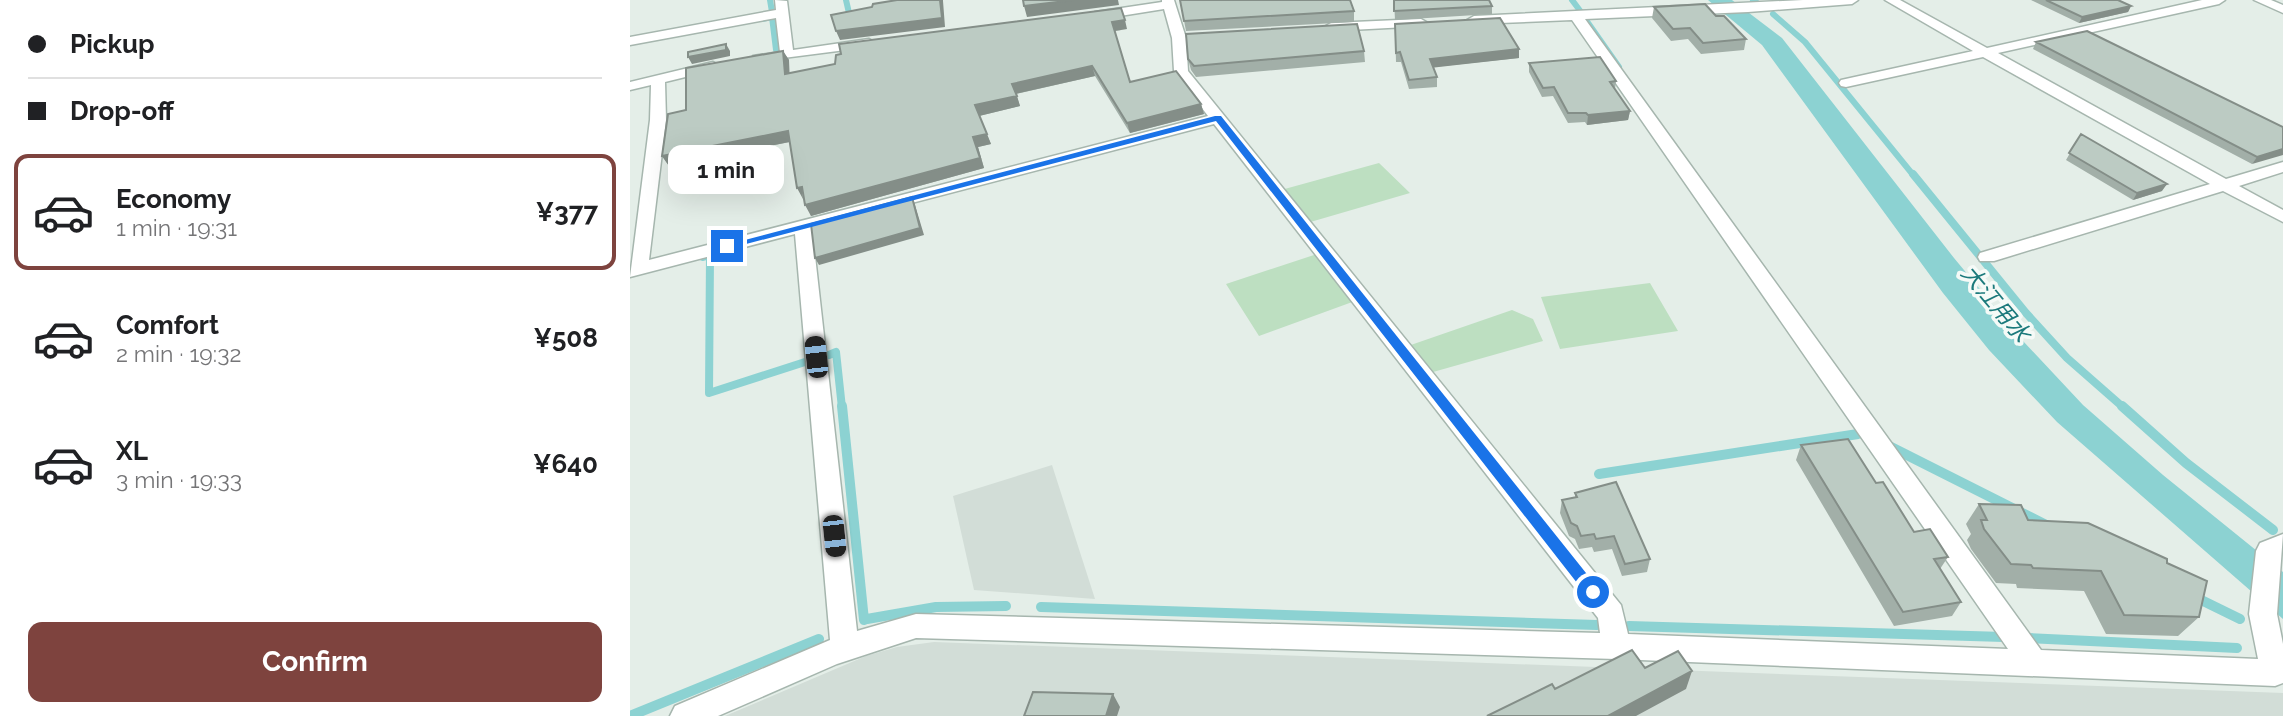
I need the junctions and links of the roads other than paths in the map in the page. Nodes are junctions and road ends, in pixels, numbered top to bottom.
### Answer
1 (1852, 0) edge
2 (1891, 0) edge
3 (2219, 0) edge
4 (2260, 0) edge
5 (1169, 3) edge
6 (782, 6) edge
7 (2283, 9) edge
8 (1576, 16) junction
9 (1077, 19) edge
10 (1463, 21) edge
11 (1435, 22) edge
12 (1311, 28) edge
13 (630, 41) edge
14 (887, 41) edge
15 (1985, 52) junction
16 (787, 54) junction
17 (749, 60) edge
18 (724, 64) edge
19 (658, 81) junction
20 (1846, 83) dead end
21 (630, 86) edge
22 (1218, 118) junction
23 (2283, 167) edge
24 (2225, 185) junction
25 (2283, 217) edge
26 (803, 226) junction
27 (1987, 257) dead end
28 (634, 269) edge
29 (2276, 551) edge
30 (1616, 646) junction
31 (845, 649) junction
32 (2034, 663) junction
33 (685, 716) edge

1 - 8 street
2 - 15 street
3 - 15 street
4 - 7 street
5 - 9 street
5 - 22 street
6 - 13 street
6 - 16 street
8 - 10 street
8 - 32 street
11 - 12 street
14 - 16 street
15 - 20 street
15 - 24 street
16 - 17 street
18 - 19 street
19 - 21 street
19 - 28 street
22 - 26 street
22 - 30 street
23 - 24 street
24 - 25 street
24 - 27 street
26 - 28 street
26 - 31 street
29 - 32 street
30 - 31 street
30 - 32 street
31 - 33 street

